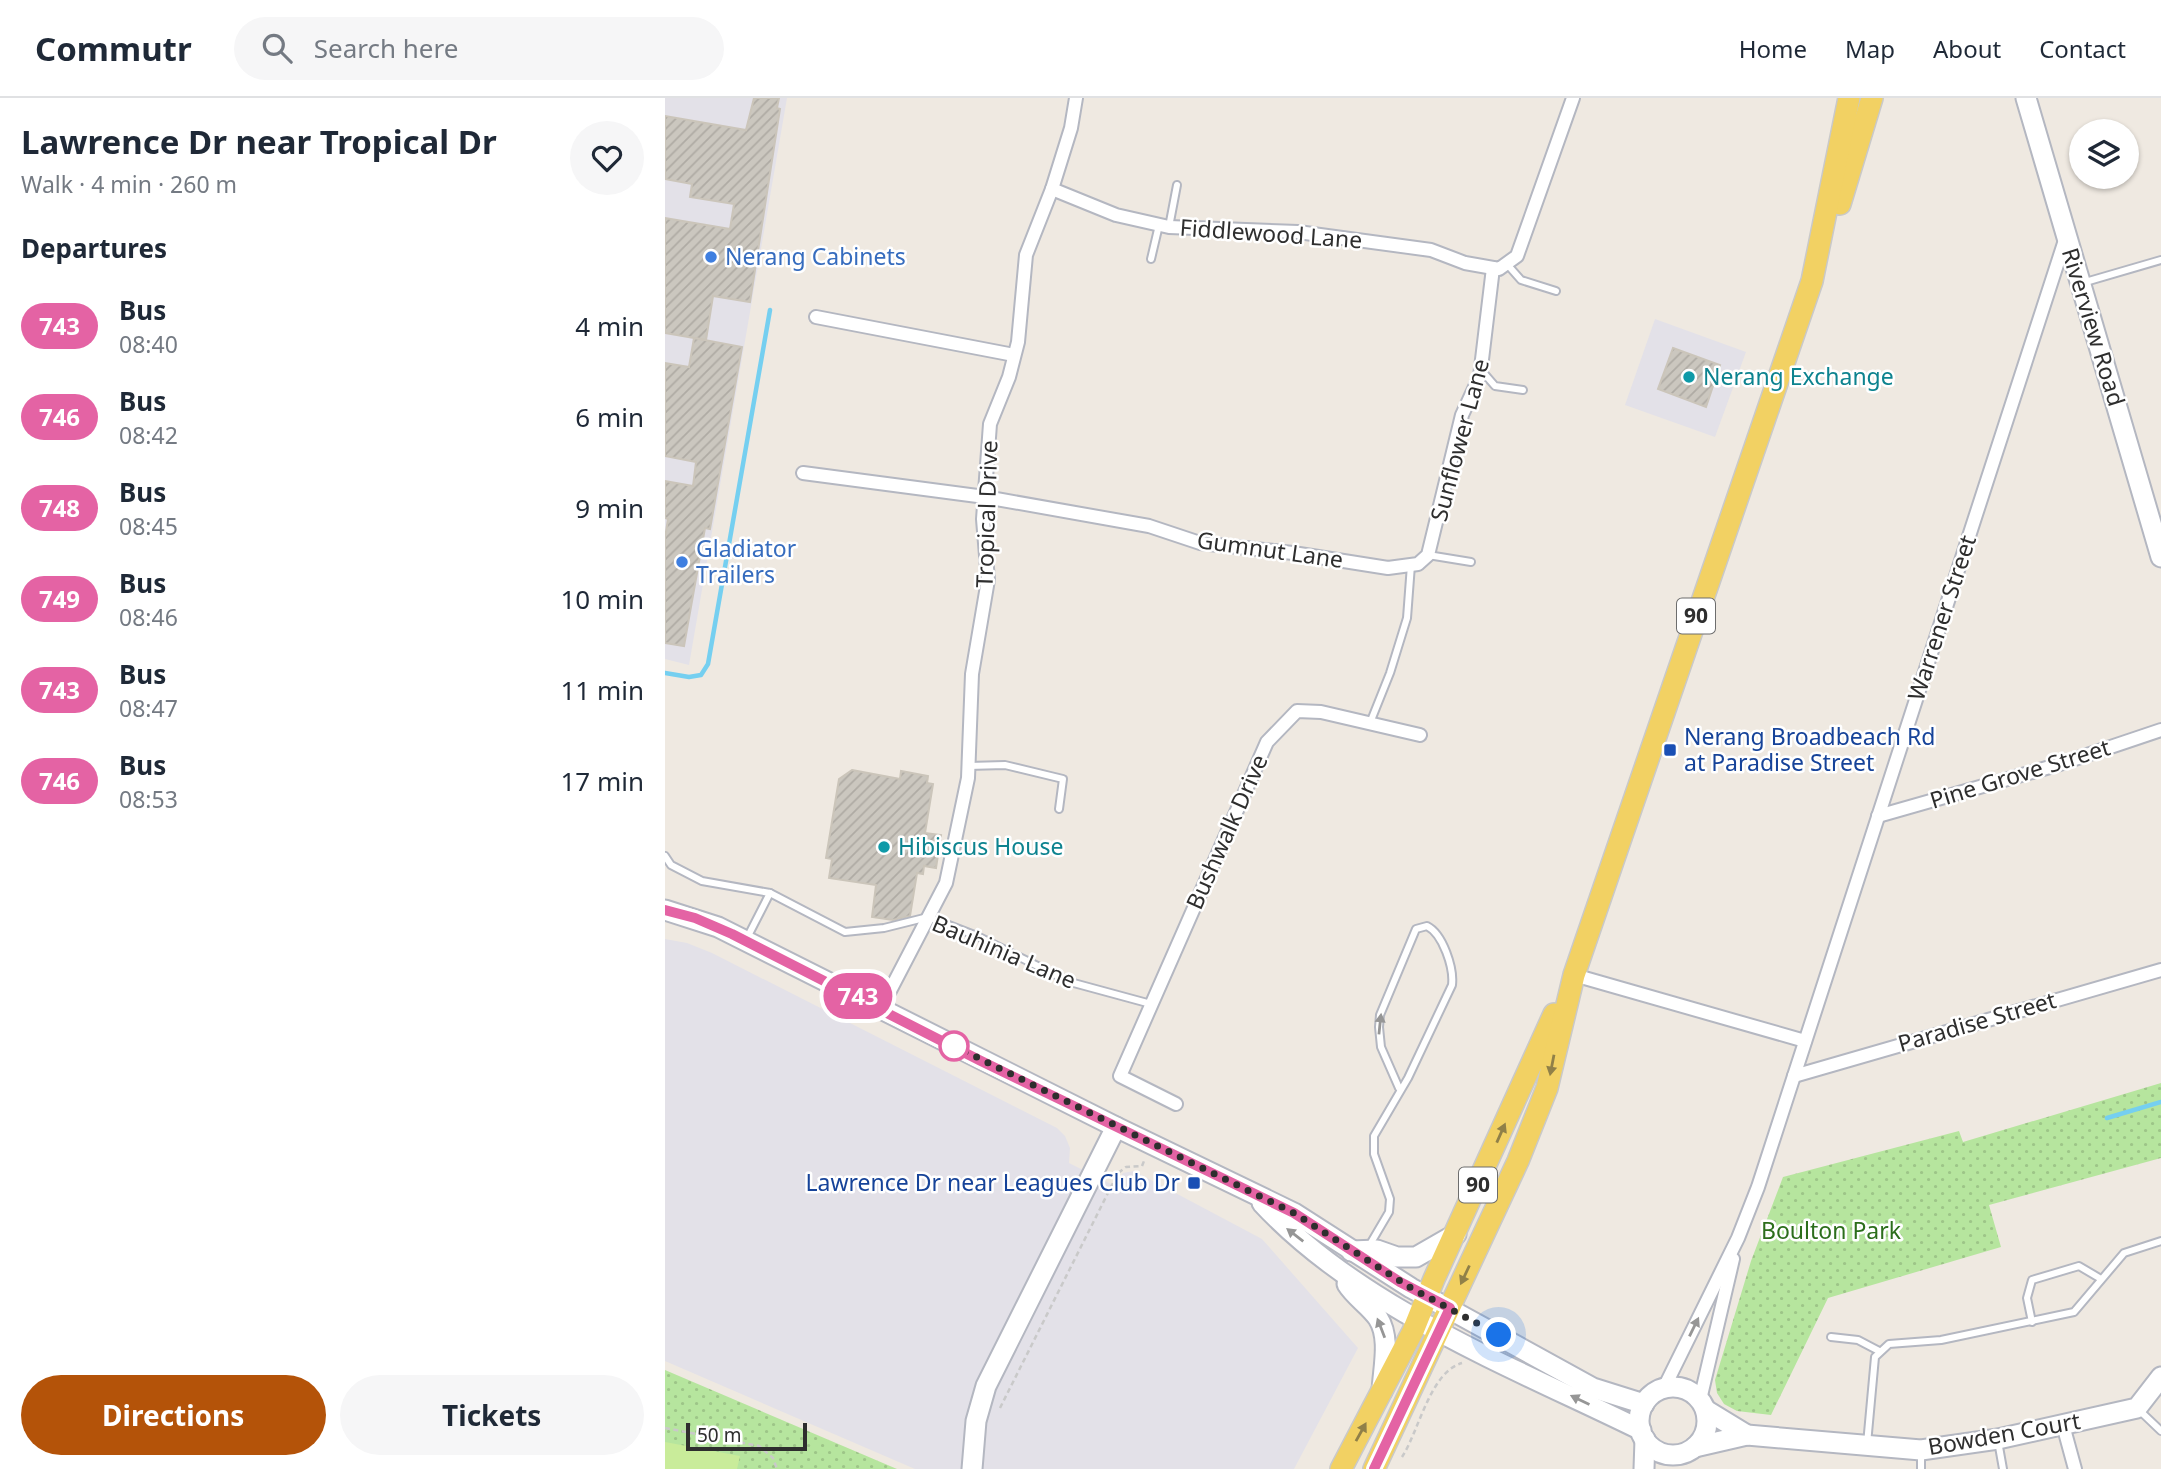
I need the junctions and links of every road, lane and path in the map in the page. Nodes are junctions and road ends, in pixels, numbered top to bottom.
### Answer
1 (1076, 98) edge
2 (1573, 98) edge
3 (1849, 98) edge
4 (1872, 98) edge
5 (2026, 98) edge
6 (1177, 185) dead end
7 (1052, 189) junction
8 (1164, 226) junction
9 (2066, 237) junction
10 (1819, 258) junction
11 (1151, 259) dead end
12 (2161, 260) edge
13 (1506, 263) junction
14 (1493, 268) junction
15 (2080, 283) junction
16 (1556, 291) dead end
17 (816, 317) dead end
18 (1014, 355) junction
19 (1481, 369) junction
20 (1523, 390) dead end
21 (803, 473) dead end
22 (985, 497) junction
23 (1428, 555) junction
24 (2161, 556) edge
25 (1471, 562) dead end
26 (1411, 565) junction
27 (1370, 723) junction
28 (2161, 730) edge
29 (1420, 735) dead end
30 (968, 766) junction
31 (1059, 809) dead end
32 (1878, 816) junction
33 (665, 856) edge
34 (770, 893) junction
35 (665, 910) edge
36 (928, 917) junction
37 (746, 940) junction
38 (2161, 970) edge
39 (1574, 975) junction
40 (1151, 1004) junction
41 (881, 1008) junction
42 (1805, 1041) junction
43 (1794, 1076) junction
44 (1399, 1088) junction
45 (1176, 1104) dead end
46 (1116, 1127) junction
47 (1152, 1144) junction
48 (1255, 1195) junction
49 (1456, 1234) junction
50 (1738, 1238) junction
51 (2161, 1241) edge
52 (1359, 1251) junction
53 (1340, 1270) junction
54 (2101, 1279) junction
55 (1427, 1297) junction
56 (1450, 1308) junction
57 (1418, 1320) junction
58 (2032, 1322) junction
59 (1439, 1331) junction
60 (1831, 1337) dead end
61 (1879, 1351) junction
62 (1460, 1363) dead end
63 (2161, 1377) edge
64 (1664, 1388) junction
65 (1381, 1395) junction
66 (1644, 1404) junction
67 (1703, 1405) junction
68 (2137, 1408) junction
69 (996, 1420) dead end
70 (2063, 1425) junction
71 (665, 1428) edge
72 (2161, 1431) edge
73 (1643, 1435) junction
74 (1747, 1435) junction
75 (1998, 1439) junction
76 (1867, 1446) junction
77 (1690, 1450) junction
78 (1402, 1457) dead end
79 (1921, 1459) edge
80 (776, 1469) edge
81 (972, 1469) edge
82 (1341, 1469) edge
83 (1374, 1469) edge
84 (1644, 1469) edge
85 (1672, 1469) edge
86 (2003, 1469) edge
87 (2075, 1469) edge

1 - 7 street, Tropical Drive
2 - 13 street
3 - 10 main road, 90
4 - 10 main road, 90
5 - 9 street, Riverview Road
6 - 8 lane
7 - 8 street, Fiddlewood Lane
7 - 18 street, Tropical Drive
8 - 11 lane
8 - 14 street, Fiddlewood Lane
9 - 15 street, Riverview Road
9 - 32 street, Warrener Street
10 - 39 main road, 90
12 - 15 lane
13 - 14 street
13 - 16 lane
14 - 19 street, Sunflower Lane
15 - 24 street, Riverview Road
17 - 18 street
18 - 22 street, Tropical Drive
19 - 20 lane
19 - 23 street, Sunflower Lane
21 - 22 street, Gumnut Lane
22 - 26 street, Gumnut Lane
22 - 30 street, Tropical Drive
23 - 25 lane
23 - 26 street, Gumnut Lane
26 - 27 lane
27 - 29 street, Bushwalk Drive
27 - 40 street, Bushwalk Drive
28 - 32 street, Pine Grove Street
30 - 31 lane
30 - 36 street, Tropical Drive
32 - 42 street, Warrener Street
33 - 34 lane, Bauhinia Lane
34 - 36 lane, Bauhinia Lane
34 - 37 lane
35 - 37 street
36 - 40 lane, Bauhinia Lane
36 - 41 street, Tropical Drive
37 - 41 street
38 - 43 street, Paradise Street
39 - 42 street
49 -> 39 main road, 90
39 -> 56 main road, 90
40 - 45 street, Bushwalk Drive
41 - 46 street
42 - 43 street, Warrener Street
43 - 50 street, Warrener Street
44 -> 44 lane
44 - 52 lane
46 - 47 street
46 - 81 street
47 - 48 street
47 - 69 path
48 - 52 street
53 -> 48 street
49 - 52 street
49 - 55 main road, 90
64 -> 50 street, Warrener Street
50 - 67 street, Warrener Street
51 - 54 lane
52 - 55 street
53 - 57 street
65 -> 53 street
54 - 58 lane
54 - 58 lane
55 - 56 street
55 - 57 main road, 90
56 - 59 main road, 90
56 - 66 street
57 - 59 street
57 - 65 main road, 90
58 - 61 lane
73 -> 59 street
59 - 83 main road, 90
60 - 61 lane
61 - 76 lane
62 - 78 path
63 - 68 street
64 - 66 street
64 - 67 street
82 -> 65 main road, 90
66 - 73 street
67 - 74 street, Bowden Court
67 - 77 street
68 - 70 street, Bowden Court
68 - 72 lane
70 - 75 street, Bowden Court
70 - 87 street
71 - 80 path
73 - 77 street
73 - 84 street
74 - 76 street, Bowden Court
74 - 77 street, Bowden Court
75 - 79 street, Bowden Court
75 - 86 lane
76 - 79 street, Bowden Court
77 - 85 street

